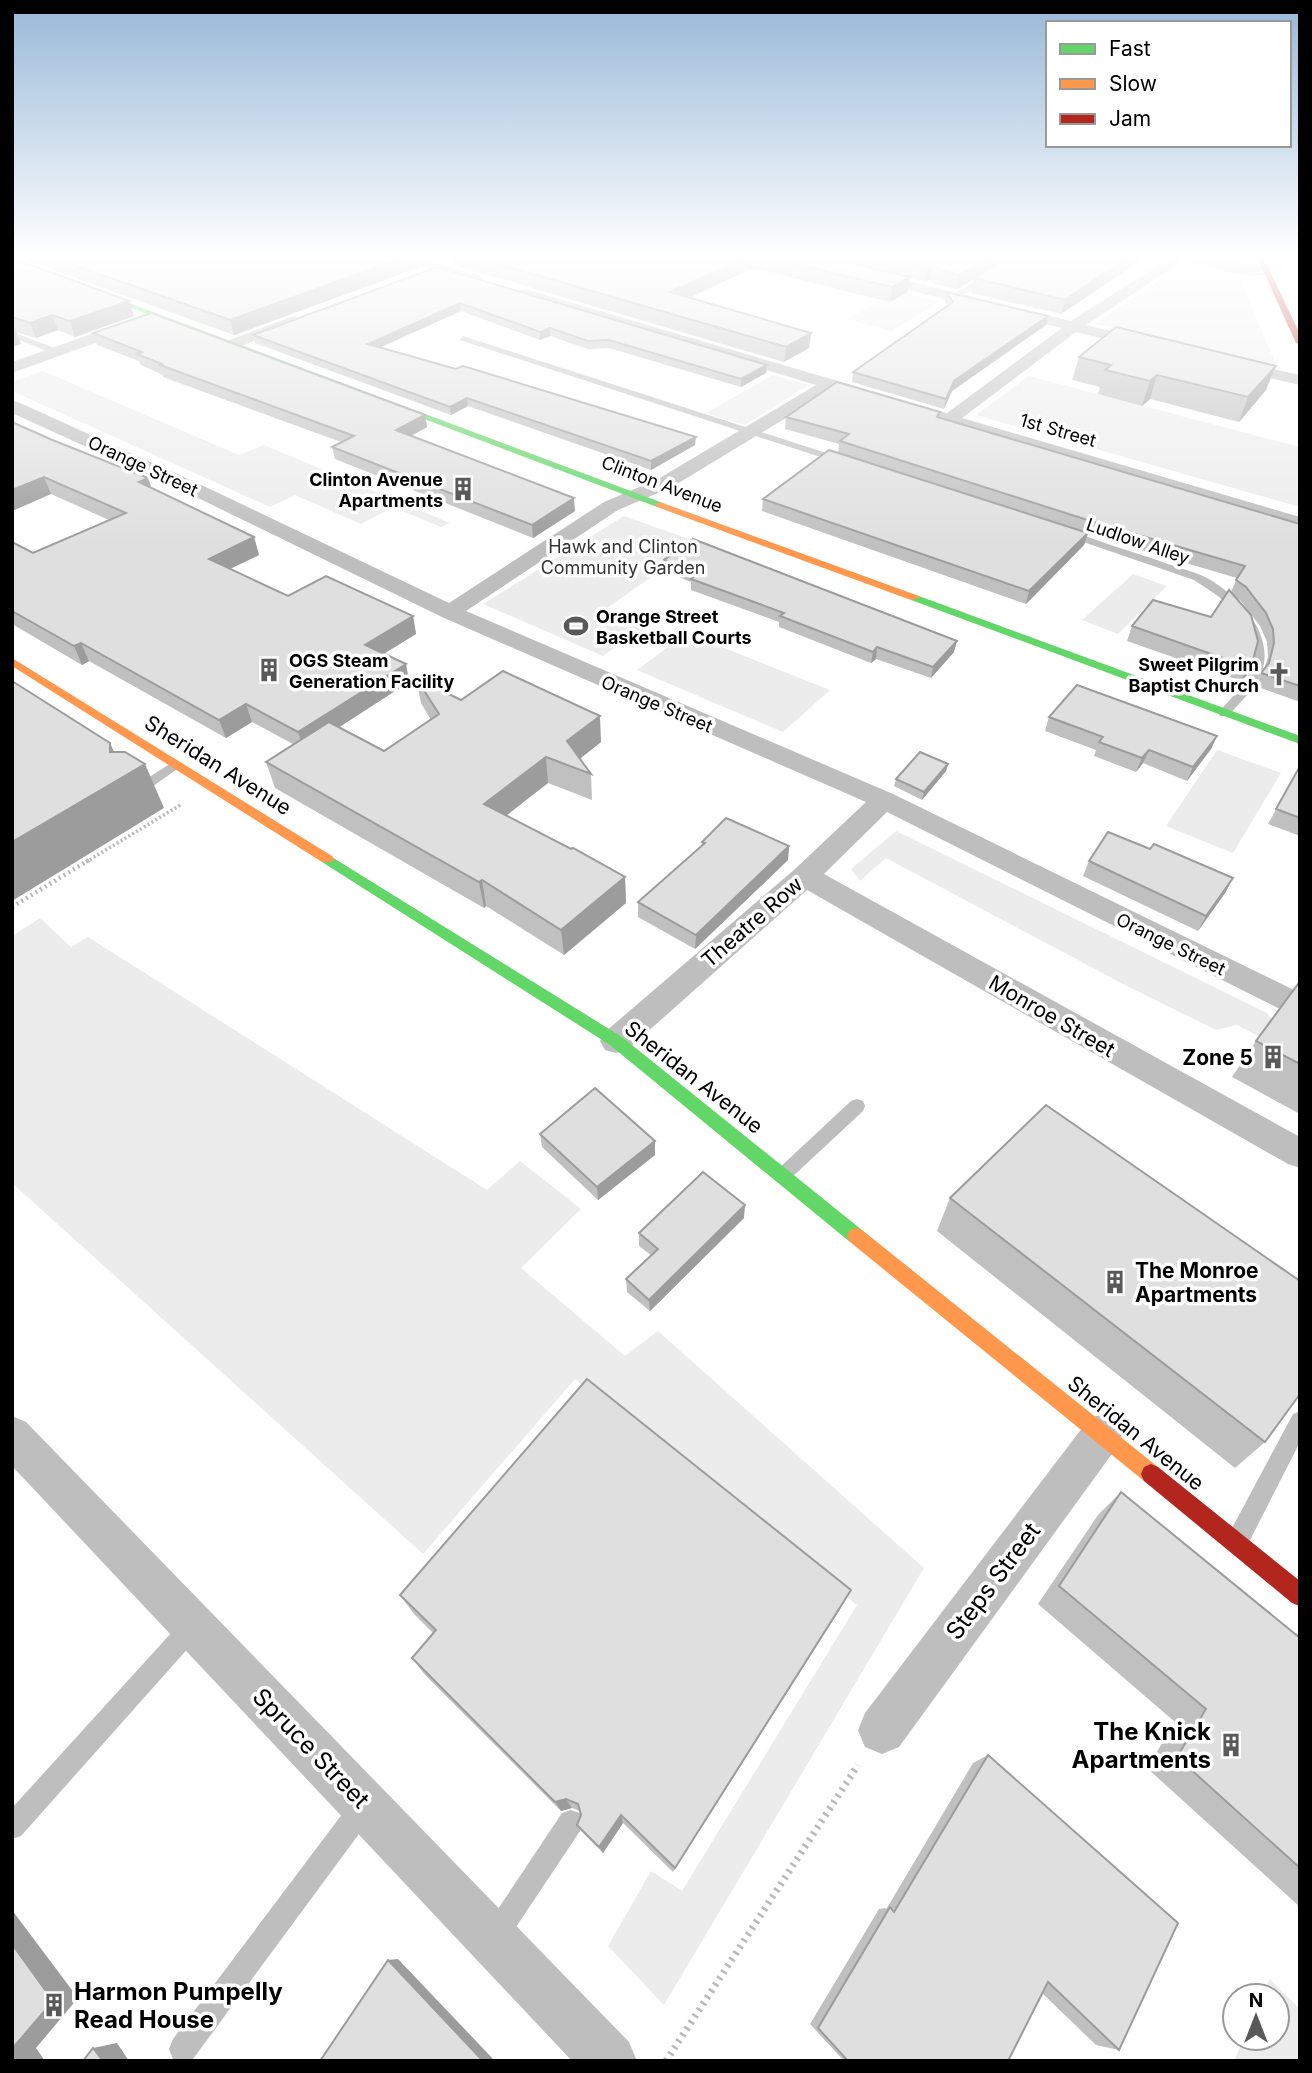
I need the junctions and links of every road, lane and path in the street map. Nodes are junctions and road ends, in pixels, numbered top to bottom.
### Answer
1 (52, 354) edge
2 (263, 354) edge
3 (511, 354) edge
4 (732, 354) edge
5 (1037, 354) edge
6 (1217, 362) edge
7 (12, 368) edge
8 (1300, 380) edge
9 (831, 383) junction
10 (12, 406) edge
11 (948, 420) junction
12 (750, 432) junction
13 (859, 467) edge
14 (636, 496) junction
15 (1300, 523) edge
16 (1053, 528) edge
17 (450, 612) junction
18 (16, 668) edge
19 (1224, 713) junction
20 (1300, 740) edge
21 (176, 764) junction
22 (212, 786) junction
23 (136, 791) edge
24 (884, 800) junction
25 (805, 876) junction
26 (12, 907) edge
27 (1300, 1007) edge
28 (616, 1041) junction
29 (858, 1106) dead end
30 (1300, 1154) edge
31 (783, 1175) junction
32 (1300, 1421) edge
33 (1103, 1433) junction
34 (12, 1436) edge
35 (1237, 1543) junction
36 (1300, 1595) edge
37 (193, 1625) junction
38 (882, 1730) joint
39 (365, 1805) junction
40 (572, 1822) edge
41 (12, 1827) edge
42 (494, 1939) junction
43 (183, 2049) dead end
44 (610, 2061) edge
45 (666, 2061) edge

1 - 7 street
2 - 14 main road, Clinton Avenue
3 - 12 lane
4 - 9 street, 1st Street
5 - 11 street
6 - 8 street
9 - 11 street, 1st Street
9 - 12 street
10 - 17 street, Orange Street
11 - 15 street, 1st Street
12 - 13 lane
12 - 14 street
14 - 17 street
14 - 19 main road, Clinton Avenue
16 - 19 lane, Ludlow Alley
17 - 24 street, Orange Street
18 - 21 main road, Sheridan Avenue
19 - 20 main road, Clinton Avenue
21 - 22 main road, Sheridan Avenue
21 - 23 lane
22 - 26 path
22 - 28 main road, Sheridan Avenue
24 - 25 street, Theatre Row
24 - 27 street, Orange Street
25 - 28 street, Theatre Row
25 - 30 street, Monroe Street
28 - 31 main road, Sheridan Avenue
29 - 31 lane
31 - 33 main road, Sheridan Avenue
32 - 35 lane
33 - 35 main road, Sheridan Avenue
33 - 38 street, Steps Street
34 - 37 street, Spruce Street
35 - 36 main road, Sheridan Avenue
37 - 39 street, Spruce Street
37 - 41 lane
38 - 45 path
39 - 42 street, Spruce Street
39 - 43 lane
40 - 42 lane
42 - 44 street, Spruce Street

